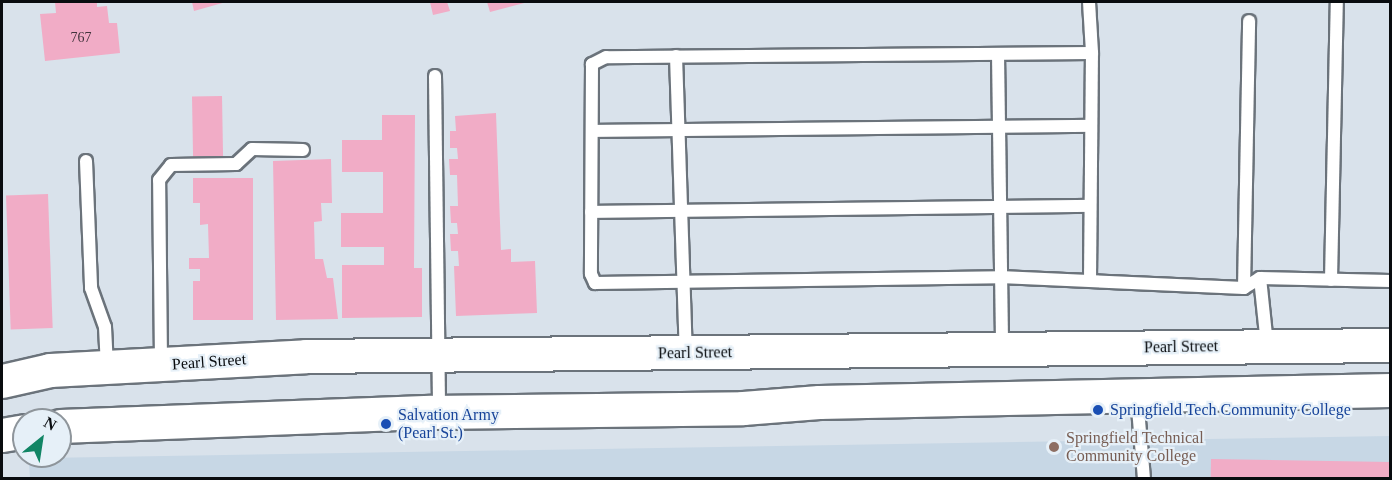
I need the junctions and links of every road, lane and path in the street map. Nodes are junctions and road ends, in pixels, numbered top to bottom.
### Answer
1 (1089, 2) edge
2 (1337, 2) edge
3 (1249, 21) dead end
4 (1092, 53) junction
5 (998, 54) junction
6 (676, 56) junction
7 (435, 76) dead end
8 (1091, 126) junction
9 (998, 128) junction
10 (592, 131) junction
11 (678, 133) junction
12 (303, 150) dead end
13 (86, 161) dead end
14 (999, 206) junction
15 (1090, 206) junction
16 (591, 212) junction
17 (681, 213) junction
18 (1000, 277) junction
19 (1260, 278) junction
20 (1090, 279) junction
21 (1331, 280) junction
22 (1390, 281) edge
23 (682, 283) junction
24 (1244, 288) junction
25 (1390, 345) edge
26 (1267, 346) junction
27 (1002, 349) junction
28 (687, 353) junction
29 (438, 356) junction
30 (161, 366) junction
31 (107, 368) junction
32 (2, 381) edge
33 (1390, 390) edge
34 (1137, 396) junction
35 (439, 412) junction
36 (72, 426) edge
37 (1144, 478) edge

1 - 4 lane
2 - 21 lane
3 - 24 lane
4 - 5 lane
4 - 8 lane
5 - 6 lane
5 - 9 lane
6 - 10 lane
6 - 11 lane
7 - 29 lane
8 - 9 lane
8 - 15 lane
9 - 11 lane
9 - 14 lane
10 - 11 lane
10 - 16 lane
11 - 17 lane
12 - 30 lane
13 - 31 lane
14 - 15 lane
14 - 17 lane
14 - 18 lane
15 - 20 lane
16 - 17 lane
16 - 23 lane
17 - 23 lane
18 - 20 lane
18 - 23 lane
18 - 27 lane
19 - 21 lane
19 - 24 lane
19 - 26 lane
20 - 24 lane
21 - 22 lane
23 - 28 lane
25 - 26 street, Pearl Street
26 - 27 street, Pearl Street
27 - 28 street, Pearl Street
28 - 29 street, Pearl Street
29 - 30 street, Pearl Street
29 - 35 lane
30 - 31 street, Pearl Street
31 - 32 street, Pearl Street
33 - 34 street
34 - 35 street
34 - 37 lane
35 - 36 street

